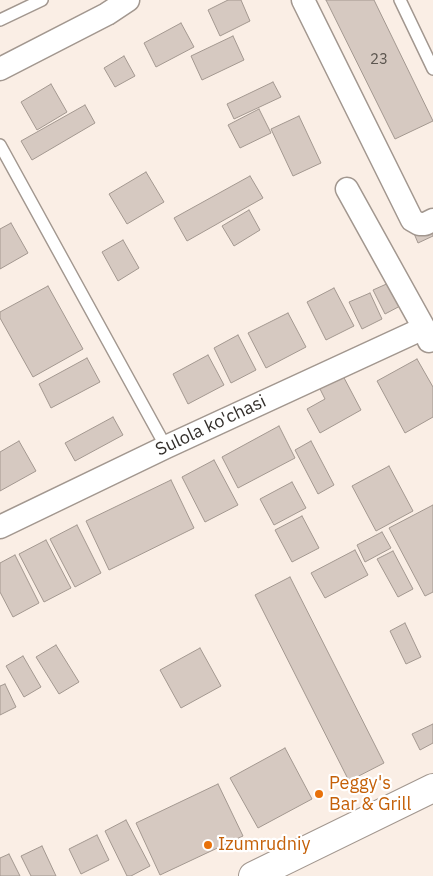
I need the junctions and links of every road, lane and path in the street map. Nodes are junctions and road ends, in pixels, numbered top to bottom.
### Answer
1 (42, 0) edge
2 (128, 0) edge
3 (303, 0) edge
4 (400, 0) edge
5 (0, 20) edge
6 (0, 69) edge
7 (433, 69) edge
8 (0, 145) edge
9 (346, 189) dead end
10 (426, 222) edge
11 (166, 447) junction
12 (0, 527) edge
13 (433, 788) edge
14 (433, 805) edge
15 (253, 876) edge
16 (289, 876) edge

1 - 5 lane
2 - 6 street
3 - 10 street
4 - 7 lane
8 - 11 lane
9 - 11 street, Sulola ko'chasi
11 - 12 street, Sulola ko'chasi
13 - 15 street
14 - 16 street

